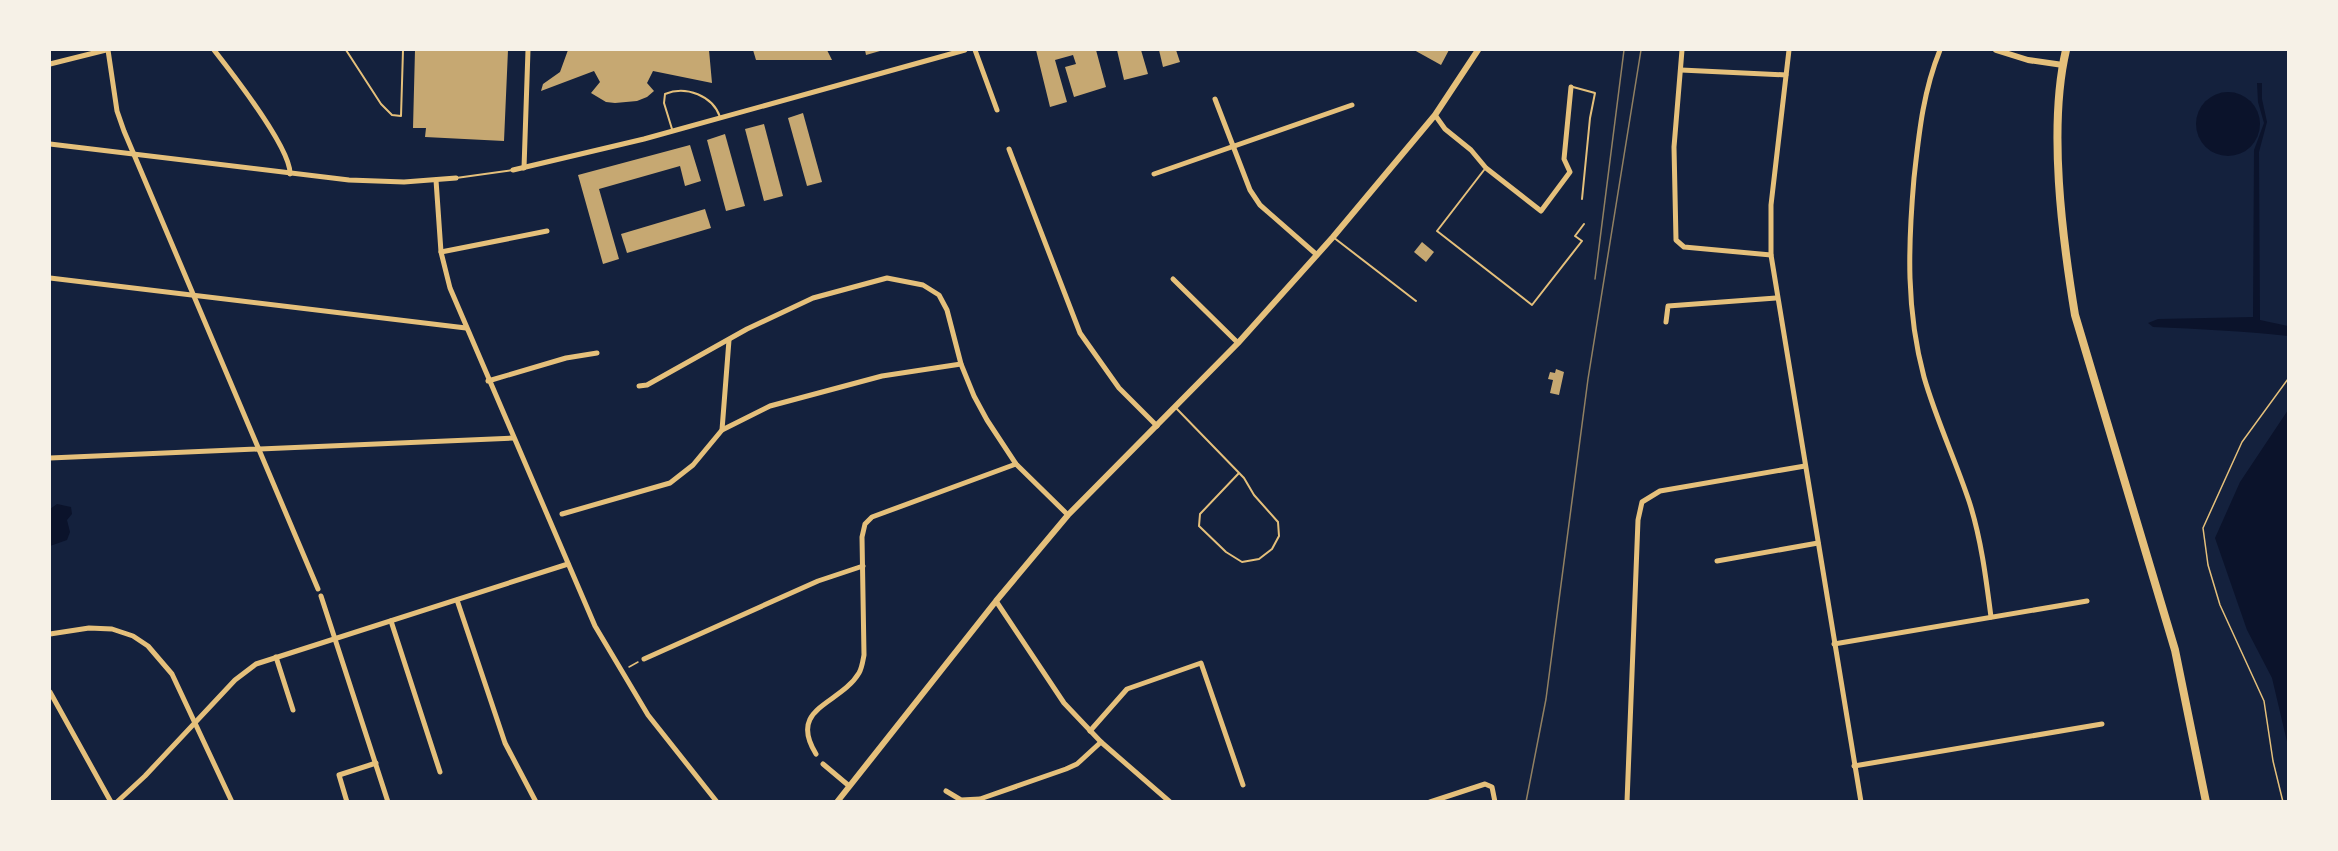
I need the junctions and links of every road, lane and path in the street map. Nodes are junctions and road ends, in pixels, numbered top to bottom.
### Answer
1 (107, 50) edge
2 (214, 50) edge
3 (346, 50) edge
4 (403, 50) edge
5 (528, 50) edge
6 (965, 50) edge
7 (975, 50) edge
8 (1478, 50) edge
9 (1682, 50) edge
10 (1789, 50) edge
11 (1940, 50) edge
12 (1996, 50) edge
13 (2066, 50) edge
14 (50, 64) edge
15 (2063, 66) junction
16 (1680, 70) junction
17 (1786, 75) junction
18 (1571, 87) joint
19 (1215, 99) dead end
20 (1352, 105) dead end
21 (997, 110) dead end
22 (1435, 115) junction
23 (720, 117) junction
24 (673, 131) junction
25 (50, 144) edge
26 (1232, 147) junction
27 (1009, 149) dead end
28 (135, 155) junction
29 (524, 168) junction
30 (1486, 168) junction
31 (513, 170) joint
32 (290, 174) junction
33 (1154, 174) dead end
34 (456, 178) joint
35 (436, 180) junction
36 (1582, 199) dead end
37 (1584, 224) dead end
38 (547, 231) dead end
39 (1333, 237) junction
40 (441, 252) junction
41 (1317, 255) junction
42 (1771, 255) junction
43 (50, 278) edge
44 (1173, 279) dead end
45 (194, 296) junction
46 (1776, 297) junction
47 (1416, 302) dead end
48 (1666, 322) dead end
49 (466, 328) junction
50 (729, 340) junction
51 (1238, 343) junction
52 (597, 353) dead end
53 (961, 363) junction
54 (2289, 379) edge
55 (488, 381) junction
56 (639, 386) dead end
57 (1174, 407) junction
58 (1157, 426) junction
59 (722, 430) junction
60 (513, 438) junction
61 (259, 449) junction
62 (50, 458) edge
63 (1016, 464) junction
64 (1805, 466) junction
65 (1239, 473) junction
66 (562, 514) dead end
67 (1068, 515) junction
68 (1818, 543) junction
69 (1717, 561) dead end
70 (568, 564) junction
71 (863, 566) junction
72 (318, 589) dead end
73 (321, 596) dead end
74 (457, 600) junction
75 (996, 601) junction
76 (2086, 601) dead end
77 (1991, 617) junction
78 (391, 621) junction
79 (50, 634) edge
80 (337, 638) junction
81 (1834, 644) junction
82 (276, 657) junction
83 (644, 659) joint
84 (621, 672) junction
85 (50, 692) edge
86 (293, 710) dead end
87 (195, 724) junction
88 (2102, 724) dead end
89 (1090, 731) junction
90 (1101, 742) junction
91 (816, 754) dead end
92 (376, 763) junction
93 (823, 764) dead end
94 (1854, 766) junction
95 (440, 772) dead end
96 (848, 785) junction
97 (1243, 785) dead end
98 (946, 791) dead end
99 (111, 801) edge
100 (117, 801) edge
101 (232, 801) edge
102 (347, 801) edge
103 (388, 801) edge
104 (536, 801) edge
105 (717, 801) edge
106 (837, 801) edge
107 (1170, 801) edge
108 (1430, 801) edge
109 (1495, 801) edge
110 (1628, 801) edge
111 (1861, 801) edge
112 (2206, 801) edge
113 (2283, 801) edge

1 - 14 street
1 - 28 street
2 - 32 street
3 - 4 lane
5 - 29 street
6 - 23 street
7 - 21 street
8 - 22 street
9 - 16 street
10 - 17 street
11 - 77 street
12 - 15 street
13 - 15 main road
15 - 112 main road
16 - 17 street
16 - 42 street
17 - 42 street
18 - 30 street
18 - 36 lane
19 - 26 street
20 - 26 street
22 - 30 street
22 - 39 street
23 - 24 street
23 - 24 lane
24 - 29 street
25 - 28 street
26 - 33 street
26 - 41 street
27 - 58 street
28 - 32 street
28 - 45 street
29 - 31 street
30 - 37 lane
31 - 34 lane
32 - 35 street
34 - 35 street
35 - 40 street
38 - 40 street
39 - 41 street
39 - 47 lane
40 - 49 street
41 - 51 street
42 - 46 street
43 - 45 street
44 - 51 street
45 - 49 street
45 - 61 street
46 - 48 street
46 - 64 street
49 - 55 street
50 - 53 street
50 - 56 street
50 - 59 street
51 - 57 street
52 - 55 street
53 - 59 street
53 - 63 street
54 - 113 path
55 - 60 street
57 - 58 street
57 - 65 lane
58 - 67 street
59 - 66 street
60 - 61 street
60 - 70 street
61 - 62 street
61 - 72 street
63 - 67 street
63 - 71 street
64 - 68 street
64 - 110 street
65 - 65 lane
67 - 75 street
68 - 69 street
68 - 81 street
70 - 74 street
70 - 84 street
71 - 83 street
71 - 91 street
73 - 80 street
74 - 78 street
74 - 104 street
75 - 89 street
75 - 96 street
76 - 77 street
77 - 81 street
78 - 80 street
78 - 95 street
79 - 87 street
80 - 82 street
80 - 92 street
81 - 94 street
82 - 86 street
82 - 87 street
83 - 84 path
84 - 105 street
85 - 99 street
87 - 100 street
87 - 101 street
88 - 94 street
89 - 90 street
89 - 97 street
90 - 98 street
90 - 107 street
92 - 102 street
92 - 103 street
93 - 96 street
94 - 111 street
96 - 106 street
108 - 109 street

